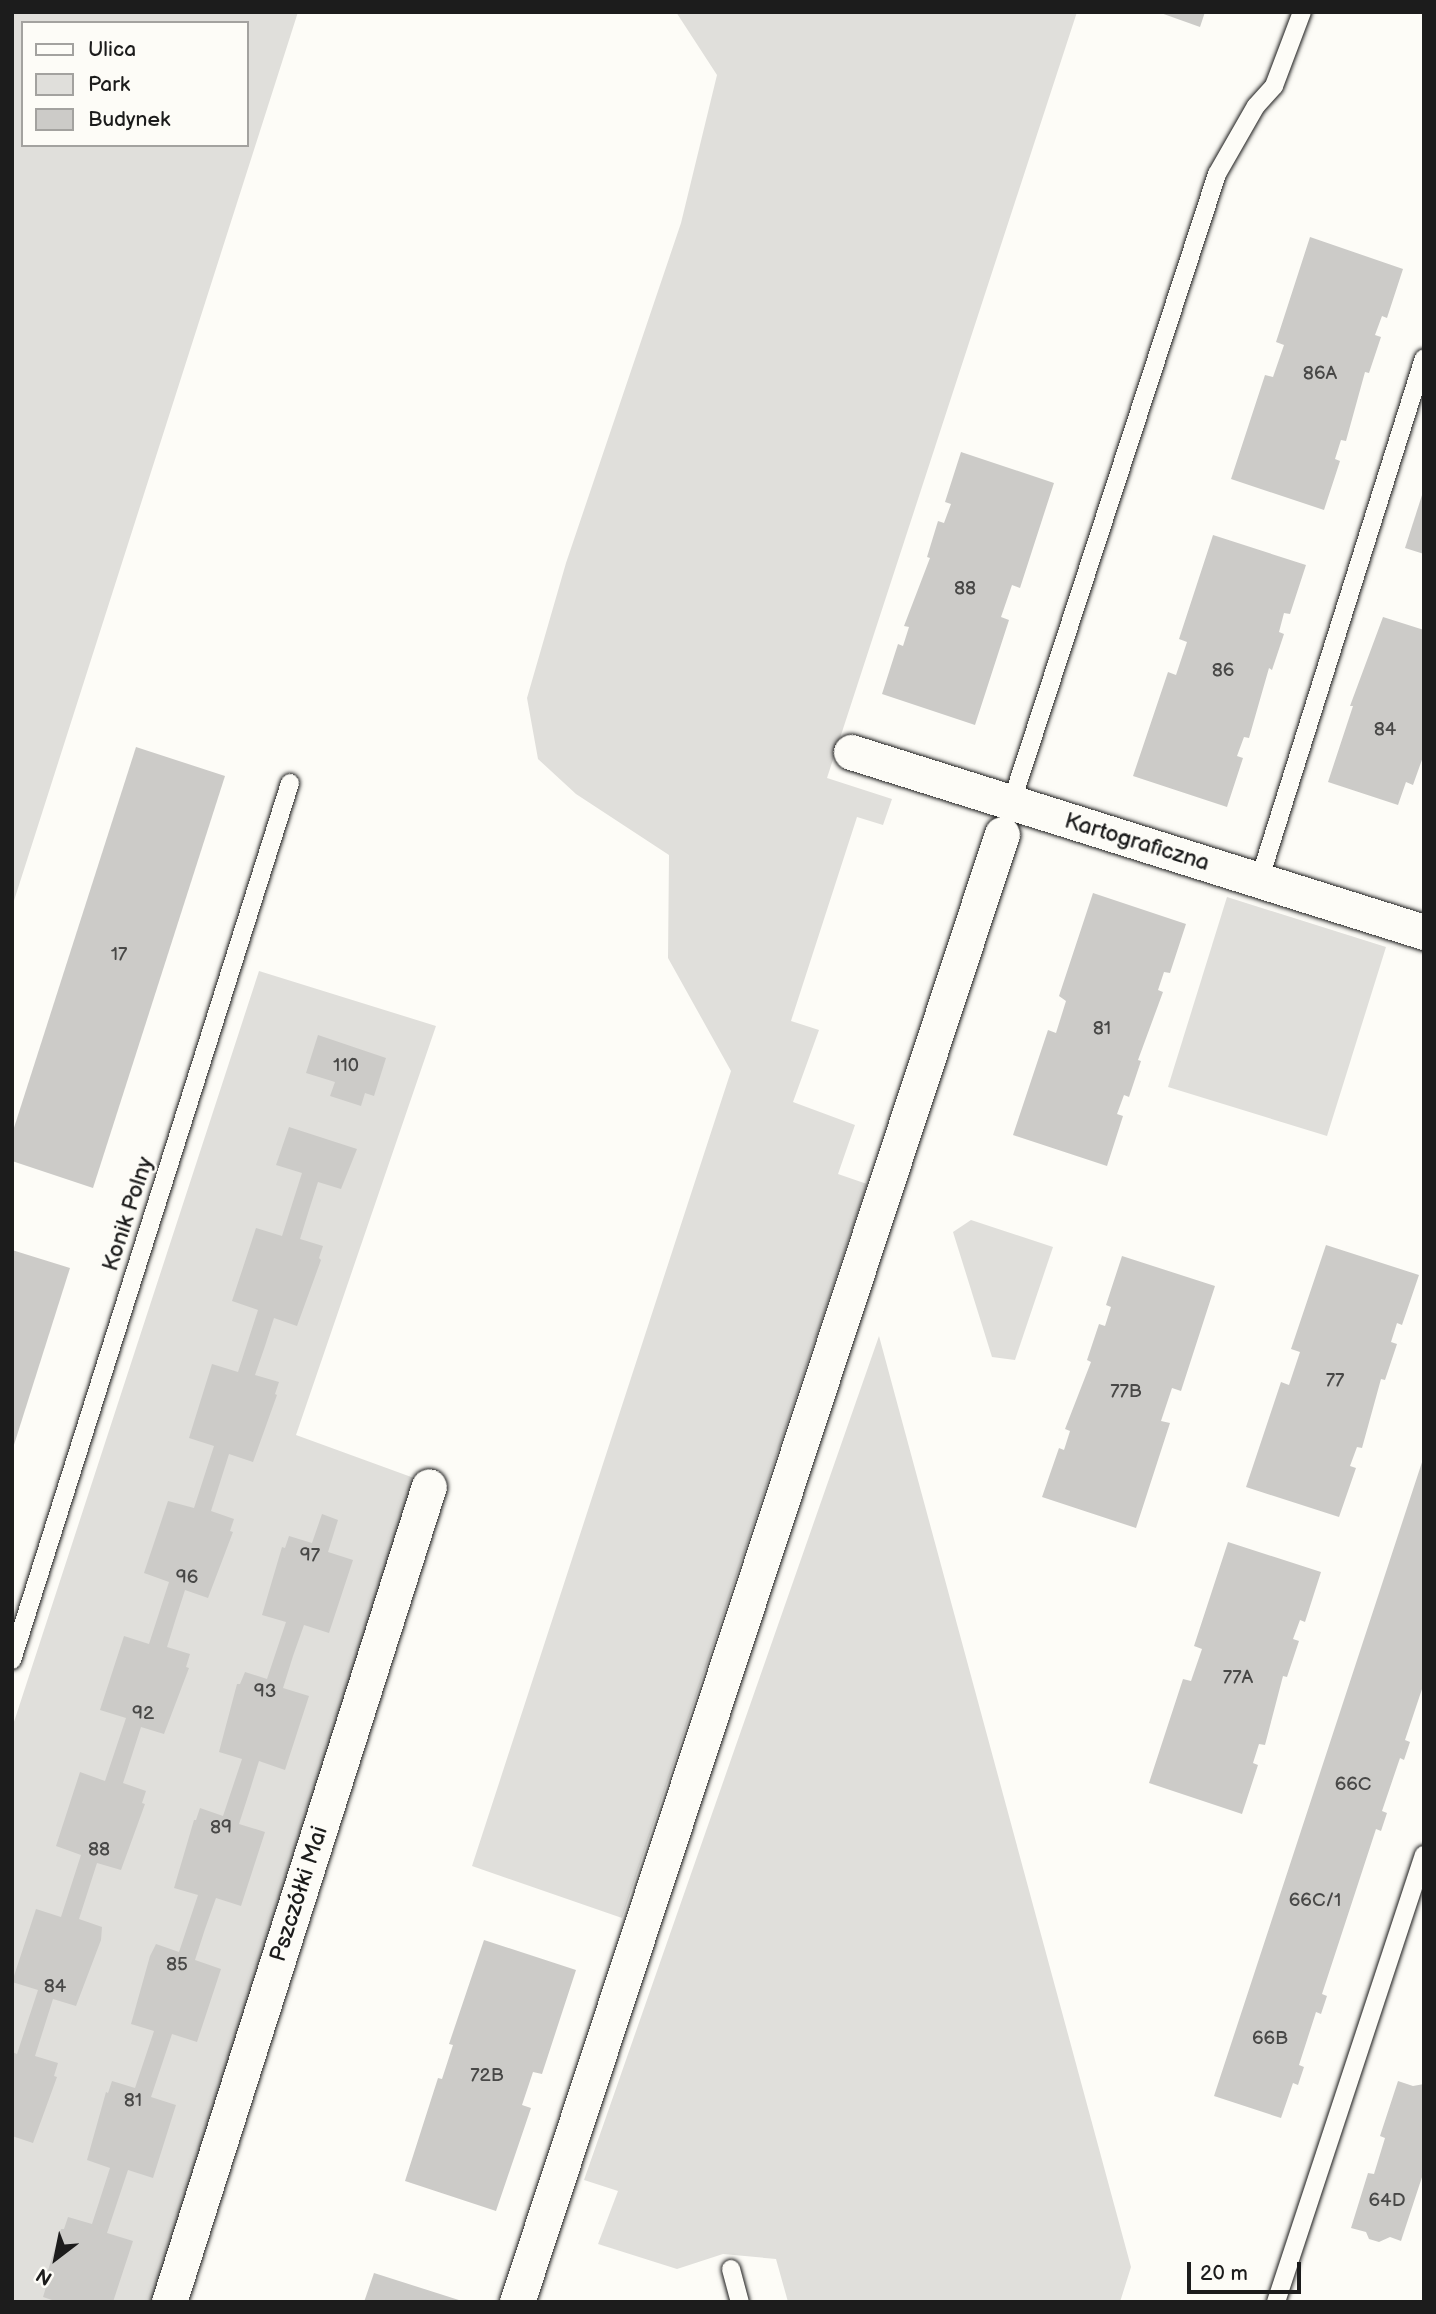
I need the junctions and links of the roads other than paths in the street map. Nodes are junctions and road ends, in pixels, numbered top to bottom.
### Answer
1 (1302, 12) edge
2 (1424, 358) edge
3 (851, 752) dead end
4 (290, 783) dead end
5 (1006, 818) junction
6 (1259, 881) junction
7 (1424, 932) edge
8 (429, 1486) dead end
9 (12, 1660) edge
10 (1424, 1855) edge
11 (731, 2269) dead end
12 (169, 2302) edge
13 (517, 2302) edge
14 (740, 2302) edge
15 (1276, 2302) edge

1 - 5 lane
2 - 6 lane
3 - 5 street, Kartograficzna
4 - 9 lane, Konik Polny
5 - 6 street, Kartograficzna
5 - 13 street
6 - 7 street, Kartograficzna
8 - 12 street, Pszczółki Mai
10 - 15 lane
11 - 14 lane

